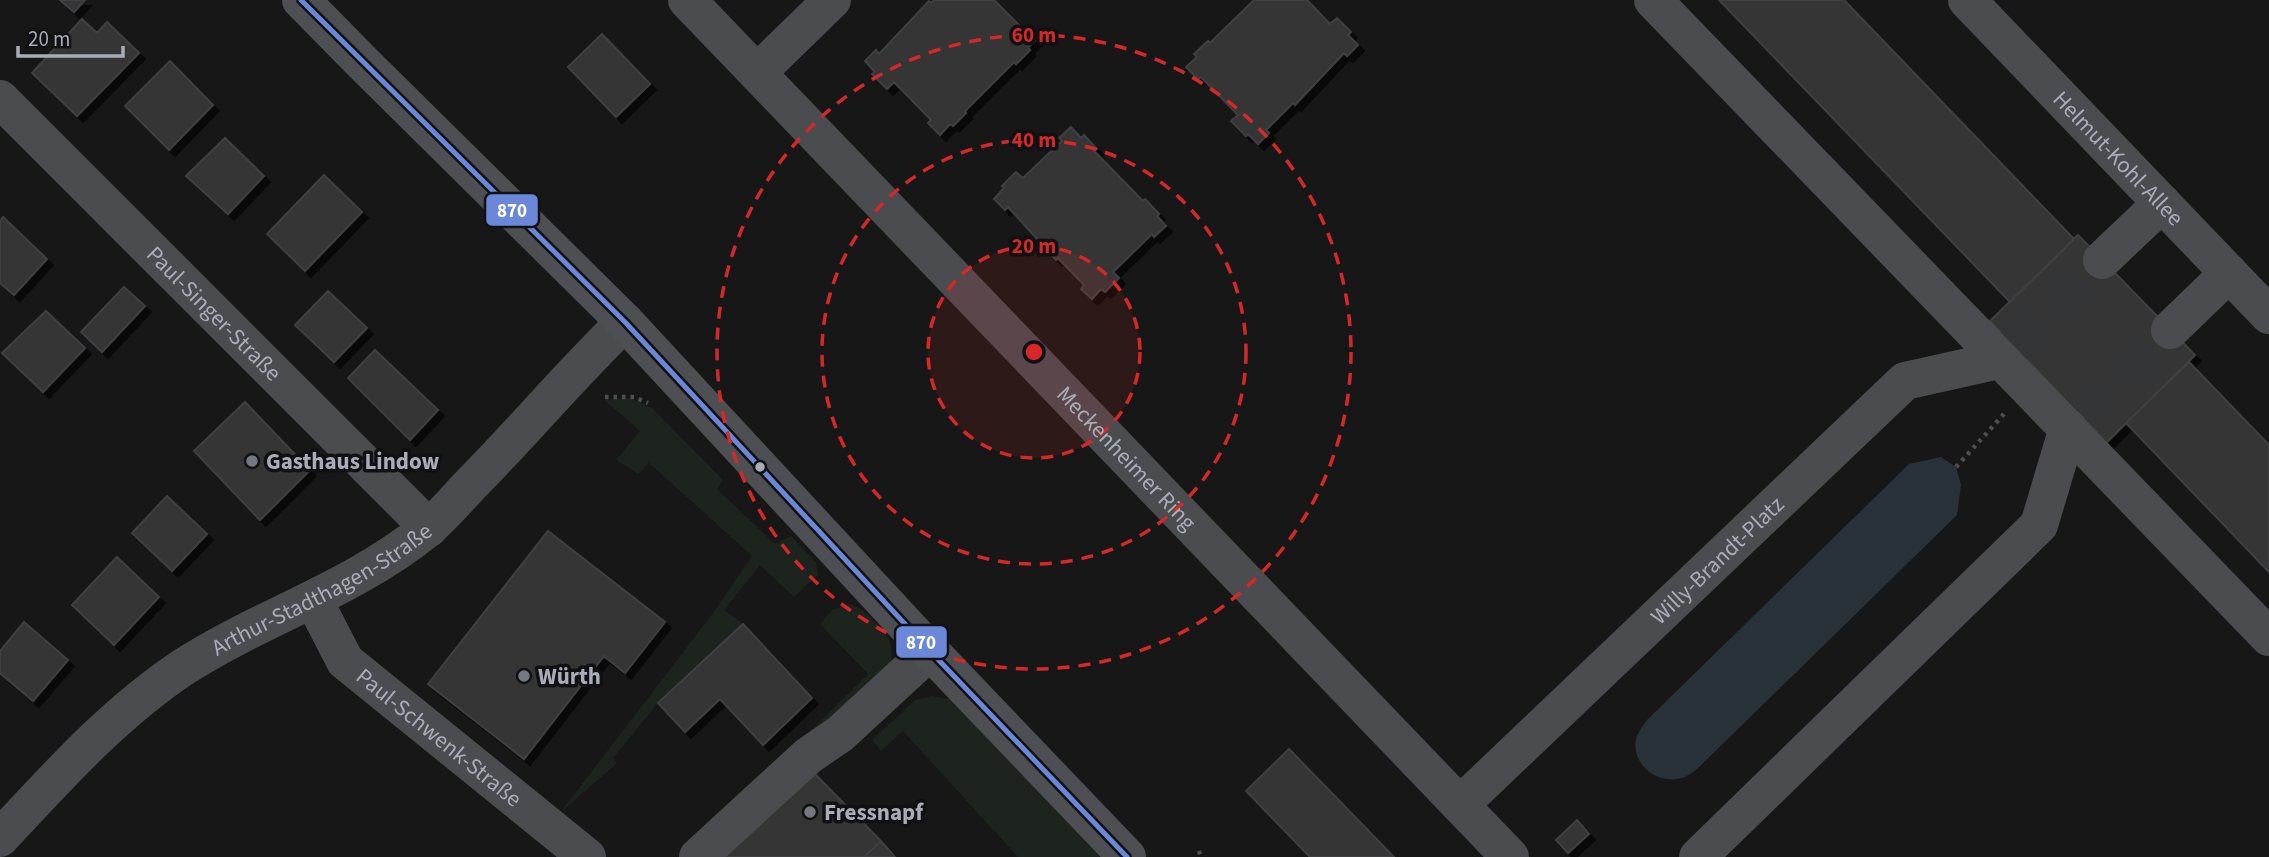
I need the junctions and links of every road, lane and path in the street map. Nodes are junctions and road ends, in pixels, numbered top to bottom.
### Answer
1 (301, 0) edge
2 (687, 0) edge
3 (832, 0) edge
4 (1653, 0) edge
5 (1967, 0) edge
6 (757, 73) junction
7 (0, 99) edge
8 (2162, 203) junction
9 (2102, 260) tunnel mouth
10 (2228, 273) junction
11 (2269, 315) edge
12 (625, 322) junction
13 (2170, 330) tunnel mouth
14 (2006, 353) junction
15 (1998, 419) dead end
16 (2075, 421) junction
17 (1956, 467) dead end
18 (429, 528) junction
19 (313, 599) junction
20 (2269, 637) edge
21 (930, 651) junction
22 (1460, 805) junction
23 (0, 838) edge
24 (587, 857) edge
25 (698, 857) edge
26 (1127, 857) edge
27 (1510, 857) edge
28 (1698, 857) edge

1 - 12 main road
2 - 6 street, Meckenheimer Ring
3 - 6 street
4 - 14 street
5 - 8 street, Helmut-Kohl-Allee
6 - 22 street, Meckenheimer Ring
7 - 18 street, Paul-Singer-Straße
8 - 9 street
8 - 10 street, Helmut-Kohl-Allee
10 - 11 street, Helmut-Kohl-Allee
10 - 13 street
12 - 18 street, Arthur-Stadthagen-Straße
12 - 21 main road
14 - 16 street
14 - 22 street, Willy-Brandt-Platz
15 - 17 path
16 - 20 street
16 - 28 street
18 - 19 street, Arthur-Stadthagen-Straße
19 - 23 street, Arthur-Stadthagen-Straße
19 - 24 street, Paul-Schwenk-Straße
21 - 25 street
21 - 26 main road
22 - 27 street, Meckenheimer Ring

